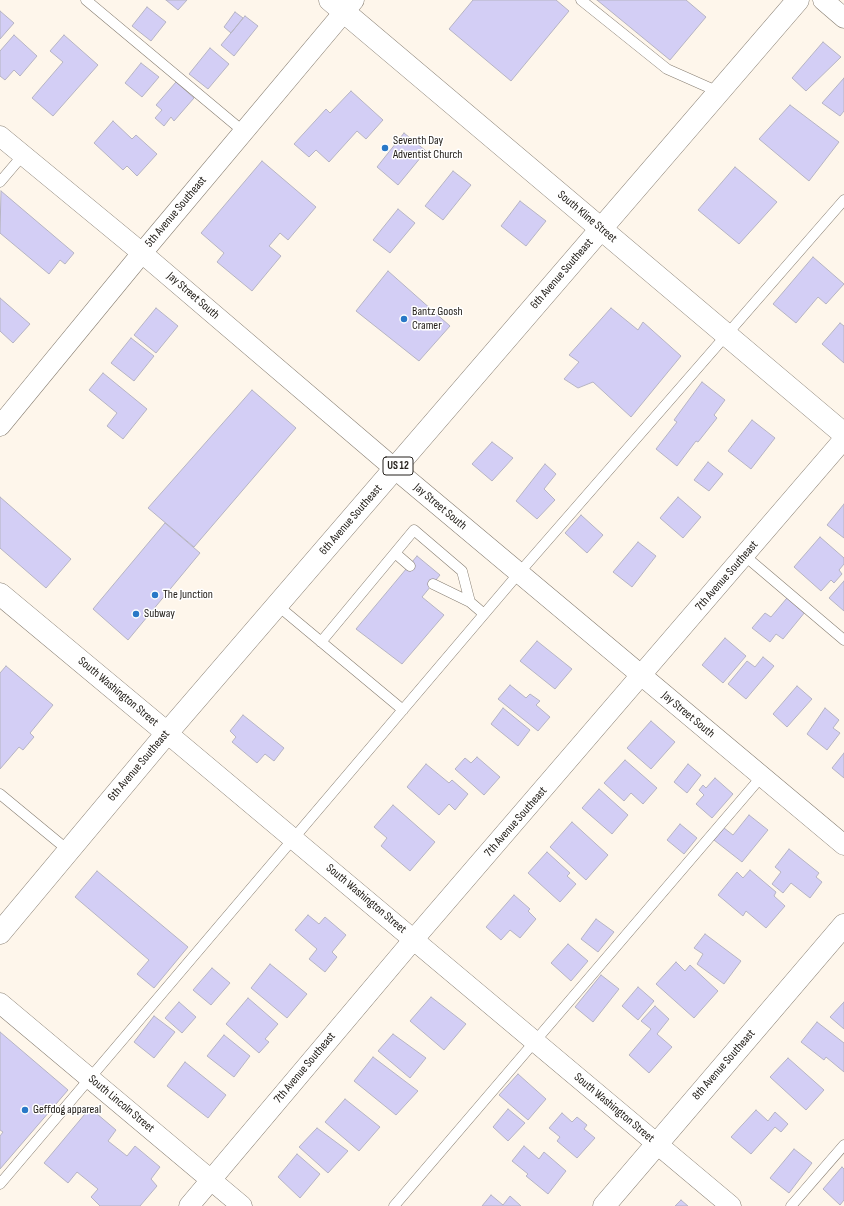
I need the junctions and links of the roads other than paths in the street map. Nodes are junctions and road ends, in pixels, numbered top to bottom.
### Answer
1 (86, 0) edge
2 (581, 0) edge
3 (798, 0) edge
4 (823, 0) edge
5 (343, 4) edge
6 (844, 18) edge
7 (719, 92) junction
8 (244, 132) junction
9 (0, 136) edge
10 (23, 155) junction
11 (0, 182) edge
12 (844, 200) edge
13 (601, 229) junction
14 (142, 253) junction
15 (727, 335) junction
16 (0, 426) edge
17 (844, 434) edge
18 (844, 439) edge
19 (395, 469) junction
20 (395, 553) junction
21 (745, 556) junction
22 (410, 566) dead end
23 (519, 572) junction
24 (433, 584) dead end
25 (0, 594) edge
26 (470, 602) junction
27 (277, 605) junction
28 (484, 614) junction
29 (844, 640) edge
30 (321, 642) junction
31 (642, 677) junction
32 (403, 710) junction
33 (167, 733) junction
34 (762, 776) junction
35 (0, 794) edge
36 (294, 839) junction
37 (844, 845) edge
38 (69, 851) junction
39 (844, 925) edge
40 (0, 934) edge
41 (414, 939) junction
42 (0, 1003) edge
43 (535, 1042) junction
44 (90, 1078) junction
45 (656, 1143) junction
46 (844, 1145) edge
47 (211, 1180) junction
48 (0, 1184) edge
49 (189, 1206) edge
50 (242, 1206) edge
51 (394, 1206) edge
52 (604, 1206) edge
53 (731, 1206) edge
54 (791, 1206) edge

1 - 8 lane
2 - 7 lane
3 - 7 main road, 6th Avenue Southeast / US 12
4 - 6 street
5 - 8 street, 5th Avenue Southeast
5 - 13 main road, South Kline Street
7 - 13 main road, 6th Avenue Southeast / US 12
8 - 14 street, 5th Avenue Southeast
9 - 10 street, Jay Street South
10 - 11 lane
10 - 14 street, Jay Street South
12 - 15 lane
13 - 15 main road, South Kline Street
13 - 19 main road, 6th Avenue Southeast / US 12
14 - 16 street, 5th Avenue Southeast
14 - 19 street, Jay Street South
15 - 17 main road, South Kline Street
15 - 23 lane
18 - 21 street, 7th Avenue Southeast
19 - 23 street, Jay Street South
19 - 27 main road, 6th Avenue Southeast / US 12
20 - 22 lane
20 - 26 lane
20 - 30 lane
21 - 29 lane
21 - 31 street, 7th Avenue Southeast
23 - 28 lane
23 - 31 street, Jay Street South
24 - 26 lane
25 - 33 main road, South Washington Street
26 - 28 lane
27 - 30 lane
27 - 33 main road, 6th Avenue Southeast / US 12
28 - 32 lane
30 - 32 lane
31 - 34 street, Jay Street South
31 - 41 street, 7th Avenue Southeast
32 - 36 lane
33 - 36 street, South Washington Street
33 - 38 main road, 6th Avenue Southeast / US 12
34 - 37 street, Jay Street South
34 - 43 lane
35 - 38 lane
36 - 41 street, South Washington Street
36 - 44 lane
38 - 40 main road, 6th Avenue Southeast / US 12
39 - 45 main road, 8th Avenue Southeast
41 - 43 street, South Washington Street
41 - 47 street, 7th Avenue Southeast
42 - 44 street, South Lincoln Street
43 - 45 street, South Washington Street
43 - 51 lane
44 - 47 street, South Lincoln Street
44 - 48 lane
45 - 52 main road, 8th Avenue Southeast
45 - 53 street, South Washington Street
46 - 54 lane
47 - 49 street, 7th Avenue Southeast
47 - 50 street, South Lincoln Street

